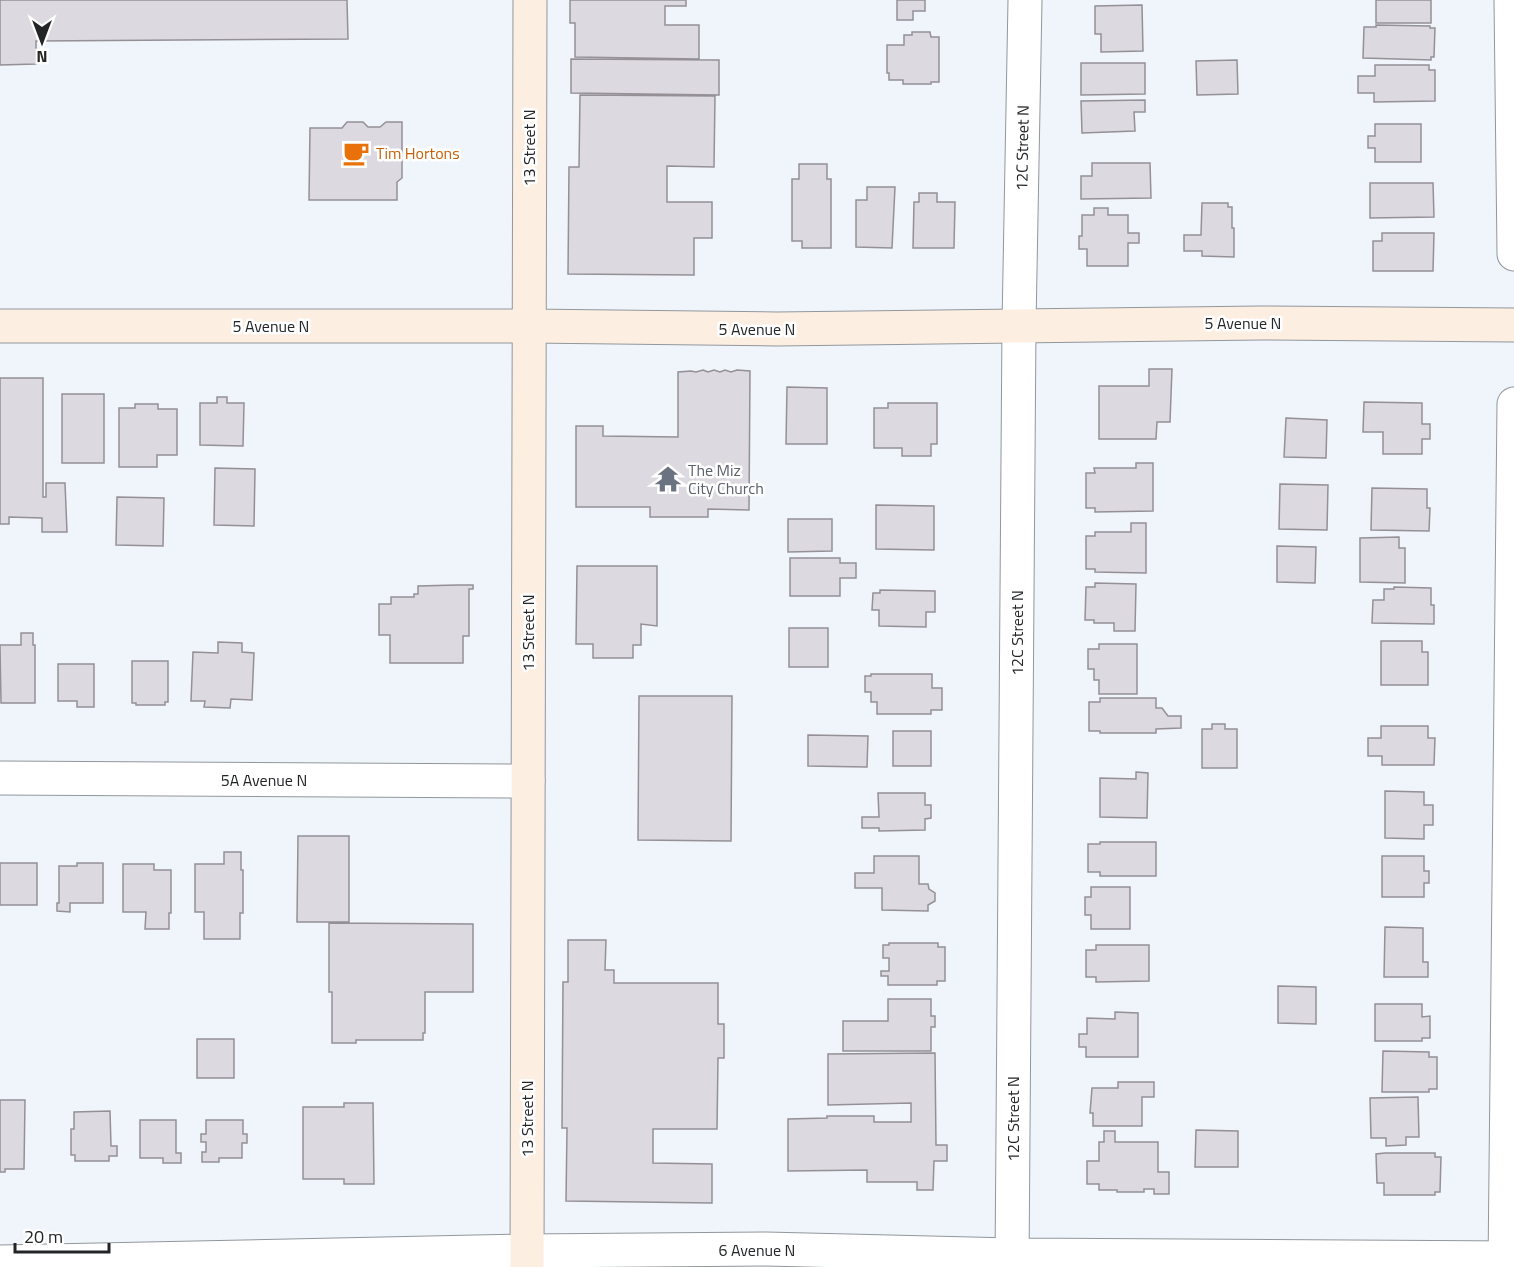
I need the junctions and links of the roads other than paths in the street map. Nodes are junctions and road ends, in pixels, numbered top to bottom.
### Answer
1 (530, 0) edge
2 (1024, 0) edge
3 (1511, 0) edge
4 (1514, 254) edge
5 (1019, 325) junction
6 (0, 326) edge
7 (529, 326) junction
8 (1514, 326) edge
9 (1514, 404) edge
10 (0, 778) edge
11 (528, 782) junction
12 (527, 1259) edge
13 (1012, 1261) edge
14 (1508, 1261) edge
15 (0, 1262) edge

1 - 7 main road, 13 Street N
2 - 5 street, 12C Street N
3 - 4 street
5 - 7 main road, 5 Avenue N
5 - 8 main road, 5 Avenue N
5 - 13 street, 12C Street N
6 - 7 main road, 5 Avenue N
7 - 11 main road, 13 Street N
9 - 14 street
10 - 11 street, 5A Avenue N
11 - 12 main road, 13 Street N
12 - 13 street, 6 Avenue N
12 - 15 street, 6 Avenue N
13 - 14 street, 6 Avenue N

